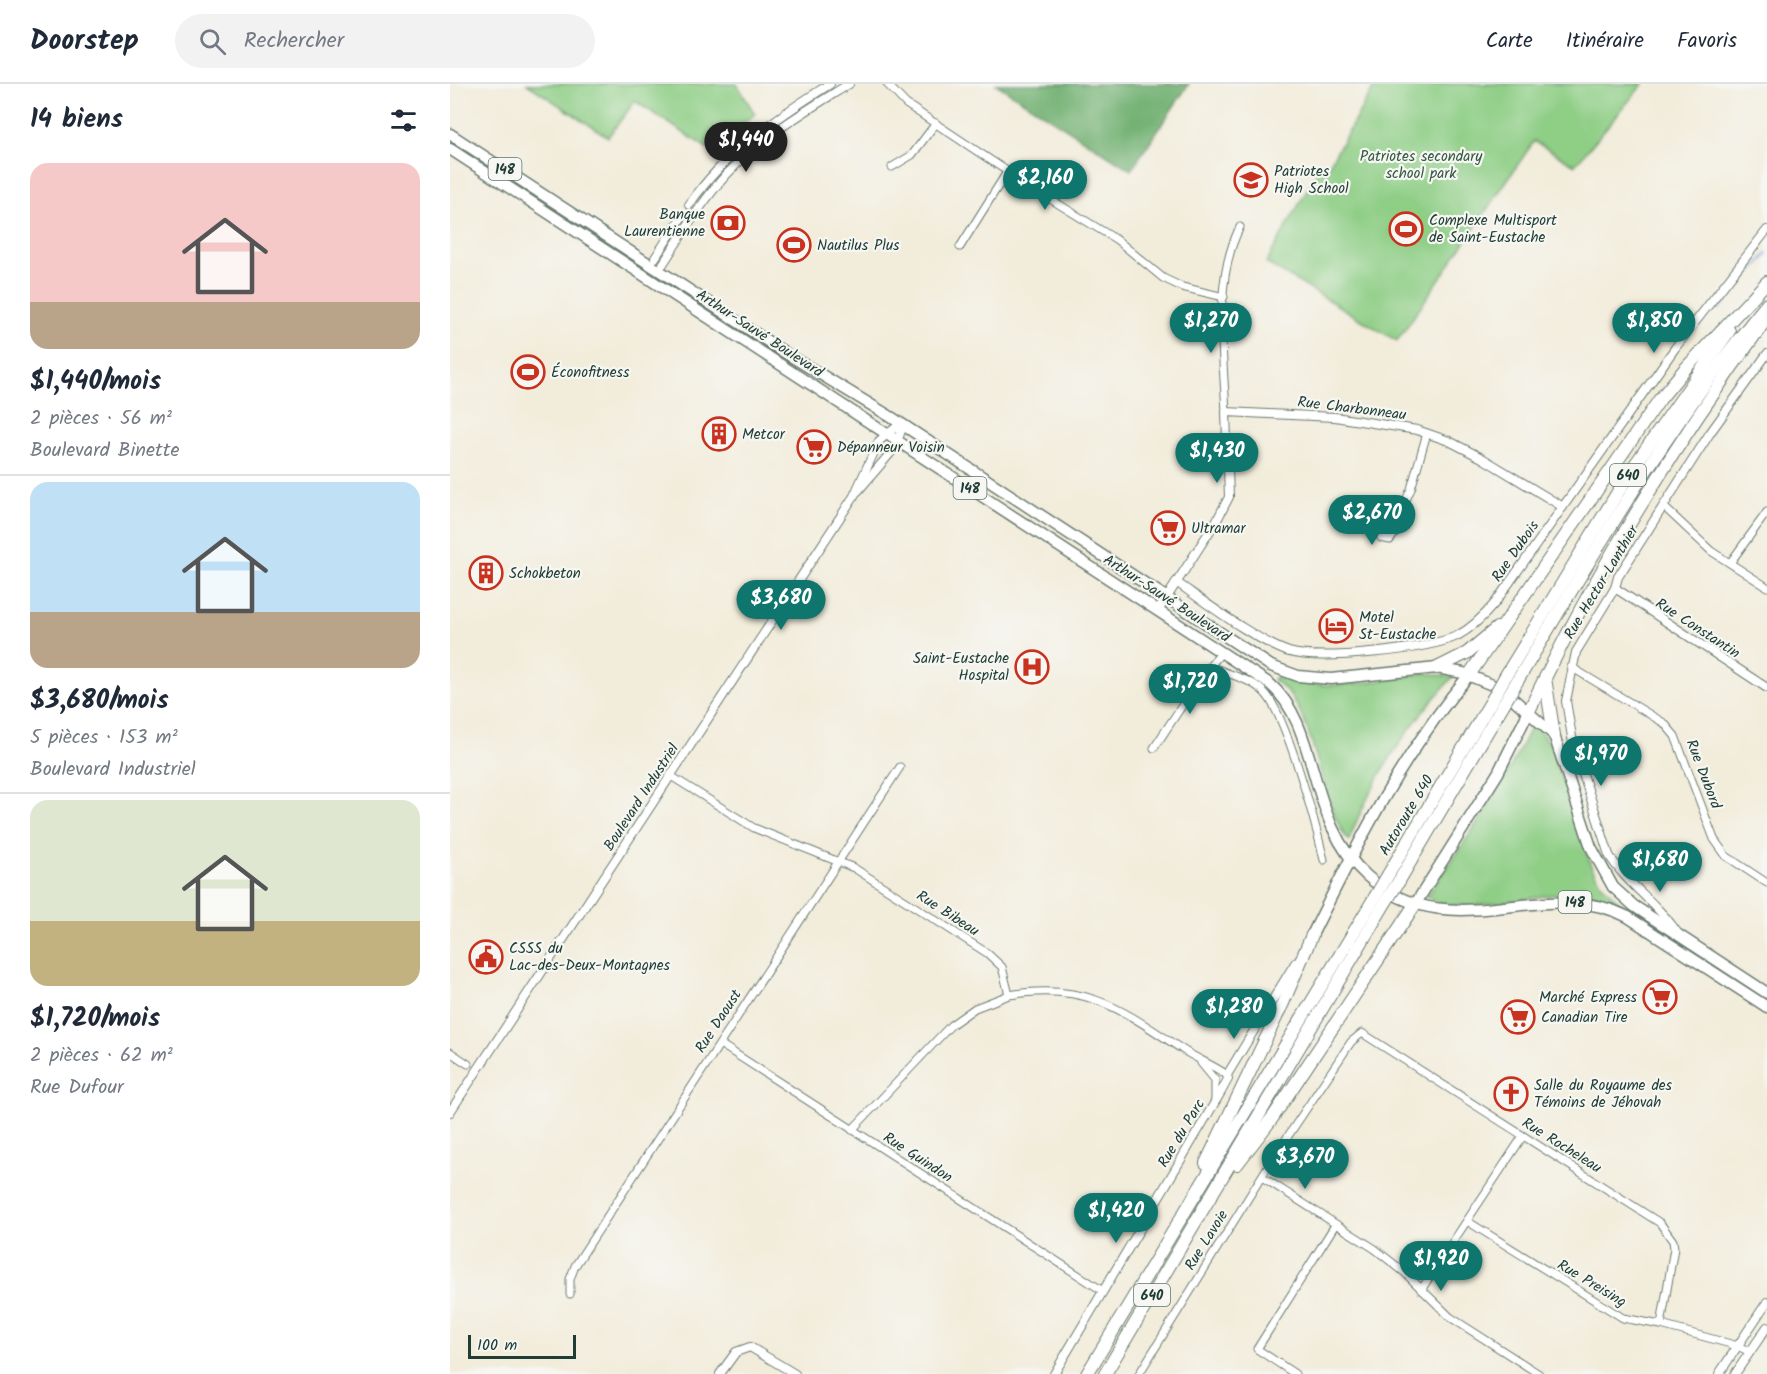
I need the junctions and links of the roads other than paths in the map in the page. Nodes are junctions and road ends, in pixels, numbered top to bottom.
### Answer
1 (830, 84) edge
2 (849, 84) edge
3 (887, 84) edge
4 (936, 123) junction
5 (450, 134) edge
6 (450, 148) edge
7 (892, 167) dead end
8 (1008, 172) junction
9 (689, 205) joint
10 (681, 218) joint
11 (1240, 227) dead end
12 (1767, 230) edge
13 (960, 247) dead end
14 (657, 264) junction
15 (648, 278) junction
16 (1767, 283) edge
17 (1224, 297) junction
18 (1767, 304) edge
19 (1767, 318) edge
20 (1767, 354) edge
21 (1226, 412) junction
22 (902, 425) junction
23 (886, 434) junction
24 (1427, 434) junction
25 (897, 441) junction
26 (854, 496) junction
27 (1663, 506) junction
28 (1563, 507) junction
29 (1767, 512) edge
30 (1400, 513) dead end
31 (1730, 563) junction
32 (1176, 582) junction
33 (1615, 588) junction
34 (1767, 588) edge
35 (1166, 598) junction
36 (1158, 611) junction
37 (1509, 618) junction
38 (1222, 652) junction
39 (1211, 666) junction
40 (1437, 668) junction
41 (1571, 668) junction
42 (1469, 675) junction
43 (1545, 678) junction
44 (1511, 680) junction
45 (1767, 688) edge
46 (1529, 711) junction
47 (1554, 735) junction
48 (1154, 748) dead end
49 (900, 767) dead end
50 (671, 776) junction
51 (1350, 859) junction
52 (1324, 860) dead end
53 (838, 862) junction
54 (1767, 883) edge
55 (1380, 900) junction
56 (1416, 903) junction
57 (1312, 934) junction
58 (1678, 934) junction
59 (1767, 993) edge
60 (1009, 995) junction
61 (1767, 1008) edge
62 (1360, 1034) joint
63 (720, 1044) junction
64 (450, 1052) edge
65 (1197, 1059) junction
66 (468, 1064) dead end
67 (1227, 1075) junction
68 (1214, 1105) junction
69 (450, 1112) edge
70 (852, 1130) junction
71 (1523, 1136) junction
72 (1262, 1177) junction
73 (1186, 1208) junction
74 (1199, 1216) junction
75 (1467, 1221) junction
76 (1335, 1225) junction
77 (1421, 1290) junction
78 (1103, 1291) junction
79 (570, 1293) dead end
80 (1767, 1302) edge
81 (1661, 1325) junction
82 (1767, 1327) edge
83 (1738, 1346) junction
84 (1750, 1352) junction
85 (720, 1374) edge
86 (795, 1374) edge
87 (1053, 1374) edge
88 (1087, 1374) edge
89 (1105, 1374) edge
90 (1139, 1374) edge
91 (1295, 1374) edge
92 (1539, 1374) edge
93 (1719, 1374) edge
94 (1735, 1374) edge

1 - 9 street
2 - 14 street
3 - 4 street
4 - 7 street
4 - 8 street
5 - 14 main road, Arthur-Sauvé Boulevard / 148
6 - 15 main road, 148
8 - 13 street
8 - 17 street
9 - 10 street
10 - 14 street
11 - 17 street
12 - 28 street, Rue Dubois
14 - 15 street
14 - 22 main road, Arthur-Sauvé Boulevard / 148
15 - 23 main road, Arthur-Sauvé Boulevard / 148
16 - 37 highway
16 - 44 highway, Autoroute 640 / 640
17 - 21 street
18 - 44 highway, Autoroute 640 / 640
19 - 43 highway
20 - 27 street, Rue Hector-Lanthier
21 - 24 street, Rue Charbonneau
21 - 32 street
22 - 23 street, Boulevard Industriel
22 - 25 street, Boulevard Industriel
22 - 35 main road, Arthur-Sauvé Boulevard / 148
23 - 25 main road, Arthur-Sauvé Boulevard / 148
23 - 26 street, Boulevard Industriel
24 - 28 street, Rue Charbonneau
24 - 30 street
25 - 26 street, Boulevard Industriel
25 - 36 main road, Arthur-Sauvé Boulevard / 148
26 - 50 street, Boulevard Industriel
27 - 31 street
27 - 33 street, Rue Hector-Lanthier
28 - 32 street, Rue Dubois
29 - 31 street
31 - 34 street
32 - 35 street
33 - 41 street, Rue Hector-Lanthier
33 - 45 street, Rue Constantin
35 - 36 street
35 - 40 main road, Arthur-Sauvé Boulevard / 148
36 - 38 main road, Arthur-Sauvé Boulevard / 148
37 - 40 highway
37 - 42 highway
38 - 39 street
38 - 51 main road, Arthur-Sauvé Boulevard / 148
39 - 48 street
39 - 52 street
40 - 42 main road, 148
41 - 54 street, Rue Dubord
41 - 58 street, Rue Hector-Lanthier
42 - 46 main road, 148
42 - 51 main road
43 - 46 highway
43 - 47 highway
44 - 55 highway, Autoroute 640 / 640, bridge
46 - 47 main road, 148
46 - 56 main road
47 - 58 main road, 148
49 - 53 street, Rue Daoust
50 - 53 street, Rue Bibeau
50 - 69 street, Boulevard Industriel
51 - 56 main road, Arthur-Sauvé Boulevard / 148
51 - 57 main road
53 - 60 street, Rue Bibeau
53 - 63 street, Rue Daoust
55 - 73 highway, Autoroute 640 / 640
55 - 74 highway, Autoroute 640 / 640
56 - 61 main road, Arthur-Sauvé Boulevard / 148
56 - 74 highway
57 - 67 street, Rue du Parc
57 - 73 highway
58 - 59 main road, 148
60 - 65 street
60 - 70 street
62 - 71 street, Rue Rocheleau
62 - 72 street, Rue Lavoie
63 - 70 street, Rue Guindon
63 - 79 street, Rue Daoust
64 - 66 street
65 - 67 street
65 - 68 street
67 - 68 street, Rue du Parc
68 - 78 street, Rue du Parc
70 - 78 street, Rue Guindon
71 - 75 street
71 - 81 street, Rue Rocheleau
72 - 76 street
72 - 90 street, Rue Lavoie
73 - 88 highway, Autoroute 640 / 640
74 - 89 highway, Autoroute 640 / 640
75 - 77 street
75 - 81 street, Rue Preising
76 - 77 street
76 - 91 street
77 - 92 street
78 - 87 street, Rue du Parc
80 - 83 street
81 - 83 street, Rue Preising
82 - 84 street
83 - 84 street, Rue Preising
83 - 93 street
84 - 94 street
85 - 86 street

